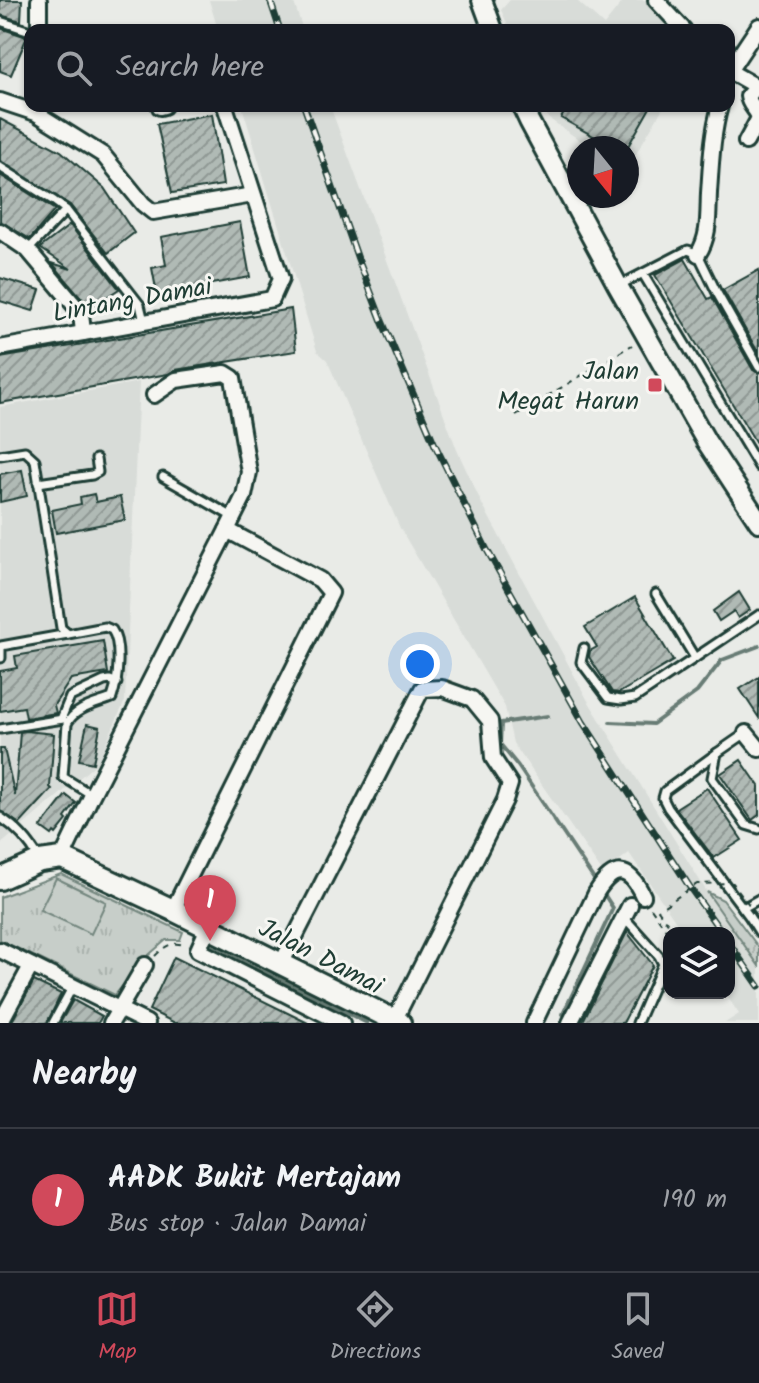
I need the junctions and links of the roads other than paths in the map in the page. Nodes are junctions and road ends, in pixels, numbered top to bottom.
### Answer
1 (39, 0) edge
2 (482, 0) edge
3 (656, 0) edge
4 (0, 21) edge
5 (39, 24) edge
6 (491, 24) edge
7 (678, 24) edge
8 (759, 26) edge
9 (24, 29) edge
10 (735, 62) edge
11 (735, 75) edge
12 (758, 88) edge
13 (0, 101) edge
14 (24, 107) edge
15 (39, 112) edge
16 (227, 112) edge
17 (529, 112) edge
18 (718, 112) edge
19 (759, 118) edge
20 (746, 142) dead end
21 (0, 167) edge
22 (253, 195) junction
23 (66, 210) junction
24 (0, 231) edge
25 (28, 250) junction
26 (698, 254) junction
27 (643, 274) junction
28 (618, 286) junction
29 (144, 321) junction
30 (83, 333) junction
31 (0, 348) edge
32 (759, 367) edge
33 (154, 395) dead end
34 (0, 455) edge
35 (96, 459) dead end
36 (759, 467) edge
37 (163, 477) dead end
38 (38, 483) junction
39 (759, 522) edge
40 (230, 523) junction
41 (656, 594) dead end
42 (759, 615) edge
43 (68, 634) junction
44 (584, 648) dead end
45 (1, 658) edge
46 (695, 658) junction
47 (117, 683) junction
48 (65, 719) junction
49 (0, 729) edge
50 (746, 733) joint
51 (759, 749) edge
52 (717, 753) junction
53 (92, 795) junction
54 (0, 817) edge
55 (759, 829) edge
56 (62, 858) junction
57 (40, 861) junction
58 (0, 879) edge
59 (643, 896) road end
60 (759, 899) edge
61 (743, 908) junction
62 (173, 910) junction
63 (627, 911) joint
64 (208, 928) junction
65 (759, 932) edge
66 (0, 950) edge
67 (281, 964) junction
68 (145, 965) road end
69 (31, 966) junction
70 (73, 986) junction
71 (118, 1009) junction
72 (638, 1020) edge
73 (396, 1022) edge
74 (0, 1023) edge
75 (53, 1023) edge
76 (111, 1023) edge
77 (147, 1023) edge
78 (342, 1023) edge
79 (534, 1023) edge
80 (570, 1023) edge
81 (650, 1023) edge

1 - 5 street
2 - 6 street
3 - 7 street
4 - 9 lane
8 - 10 street
11 - 12 street
12 - 19 street
13 - 14 street
15 - 22 street
16 - 22 street
17 - 28 street
18 - 26 street
19 - 20 street
21 - 23 lane
22 - 29 street, Lintang Damai
23 - 25 lane
23 - 29 lane
24 - 25 street
25 - 30 street
26 - 27 lane
26 - 32 lane
27 - 28 lane
27 - 36 lane
28 - 39 street
29 - 30 street, Lintang Damai
30 - 31 street, Lintang Damai
33 - 40 street
34 - 38 lane
35 - 38 lane
37 - 40 lane
38 - 43 lane
40 - 53 street
40 - 62 street
41 - 46 lane
42 - 46 lane
43 - 45 lane
43 - 47 lane
44 - 46 lane
47 - 48 lane
47 - 48 lane
48 - 49 lane
48 - 53 lane
50 - 51 street
50 - 52 lane
52 - 55 lane
52 - 61 lane
53 - 56 street
54 - 57 lane
56 - 57 main road
56 - 62 main road, Jalan Damai
57 - 58 main road
59 - 79 street
60 - 61 lane
61 - 65 lane
62 - 64 main road, Jalan Damai
63 - 72 lane
63 - 80 street
64 - 67 main road, Jalan Damai
64 - 78 street
66 - 69 street
67 - 73 main road, Jalan Damai
67 - 73 street
68 - 71 street
69 - 70 street
69 - 74 street
70 - 71 street
70 - 75 lane
71 - 76 street
71 - 77 street
72 - 81 lane

